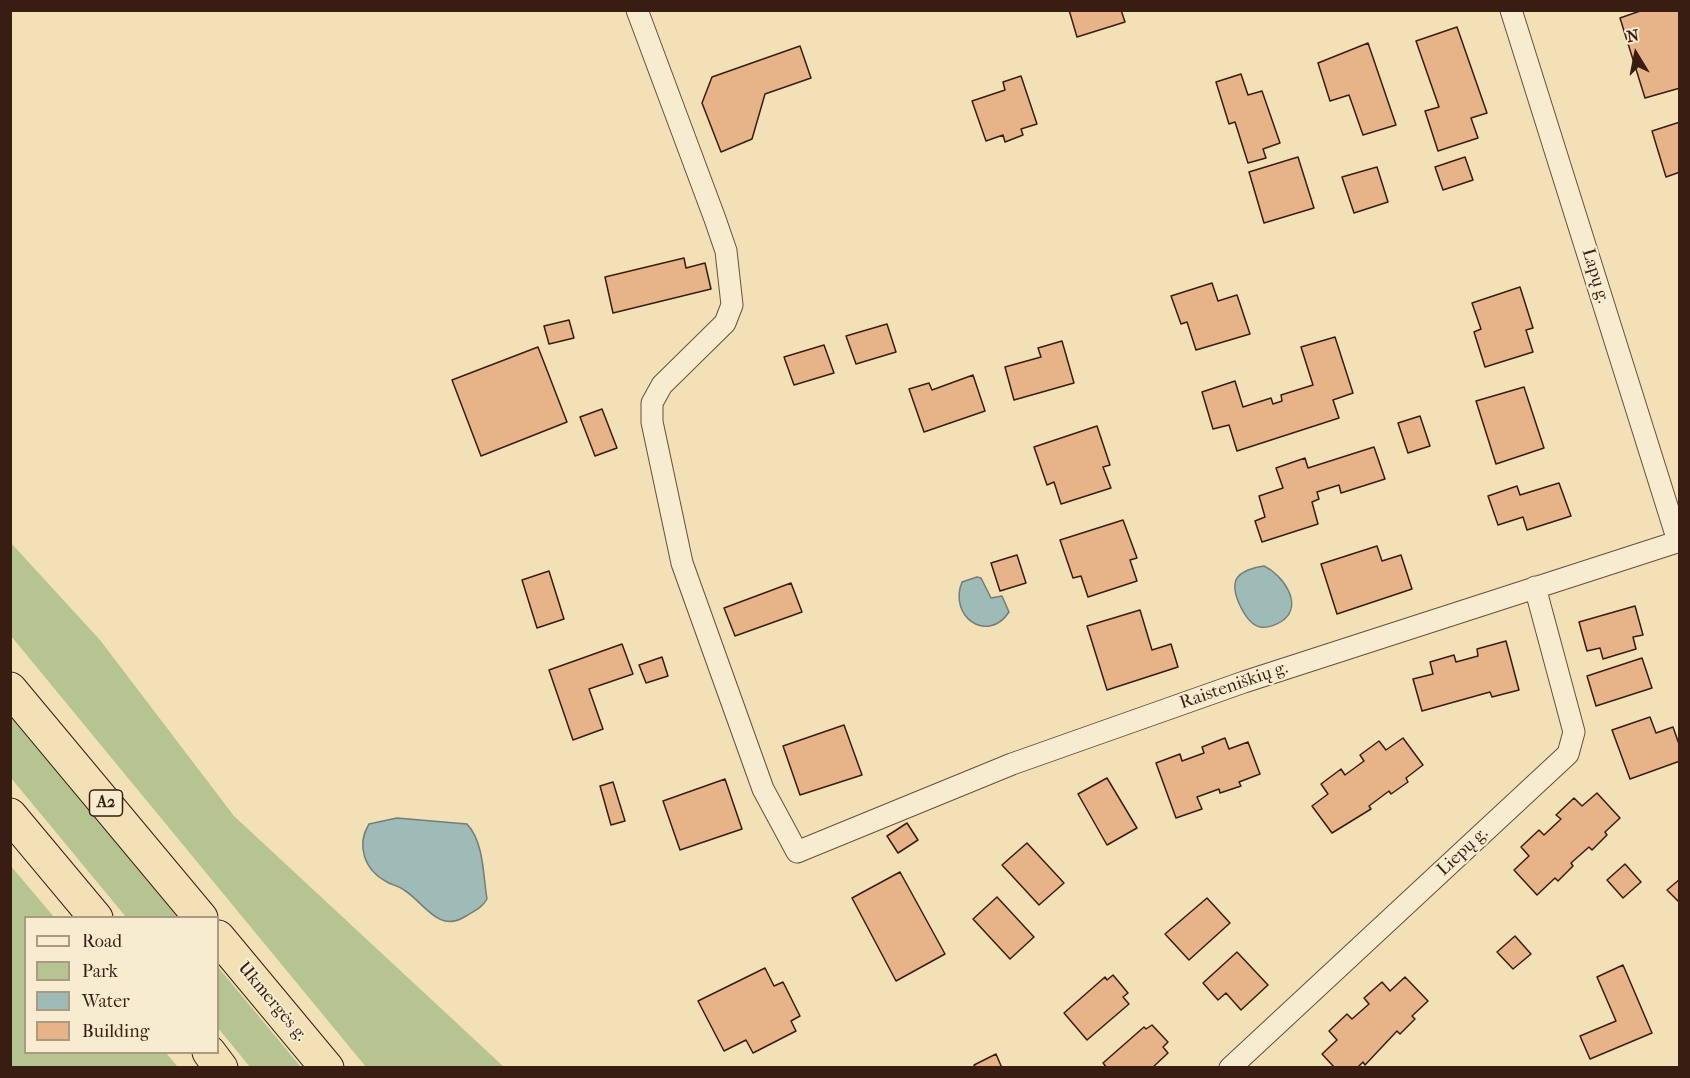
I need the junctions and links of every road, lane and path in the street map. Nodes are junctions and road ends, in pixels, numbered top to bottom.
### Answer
1 (637, 10) edge
2 (1511, 10) edge
3 (1679, 541) edge
4 (1535, 587) junction
5 (10, 689) edge
6 (10, 815) edge
7 (94, 916) edge
8 (199, 916) edge
9 (219, 938) edge
10 (210, 1054) edge
11 (222, 1068) edge
12 (327, 1068) edge
13 (1230, 1068) edge

1 - 4 street, Raisteniškių g.
2 - 3 street, Lapų g.
3 - 4 street, Raisteniškių g.
4 - 13 street, Liepų g.
5 - 8 highway, A2
6 - 7 highway
9 - 12 highway, Ukmergės g.
10 - 11 highway

